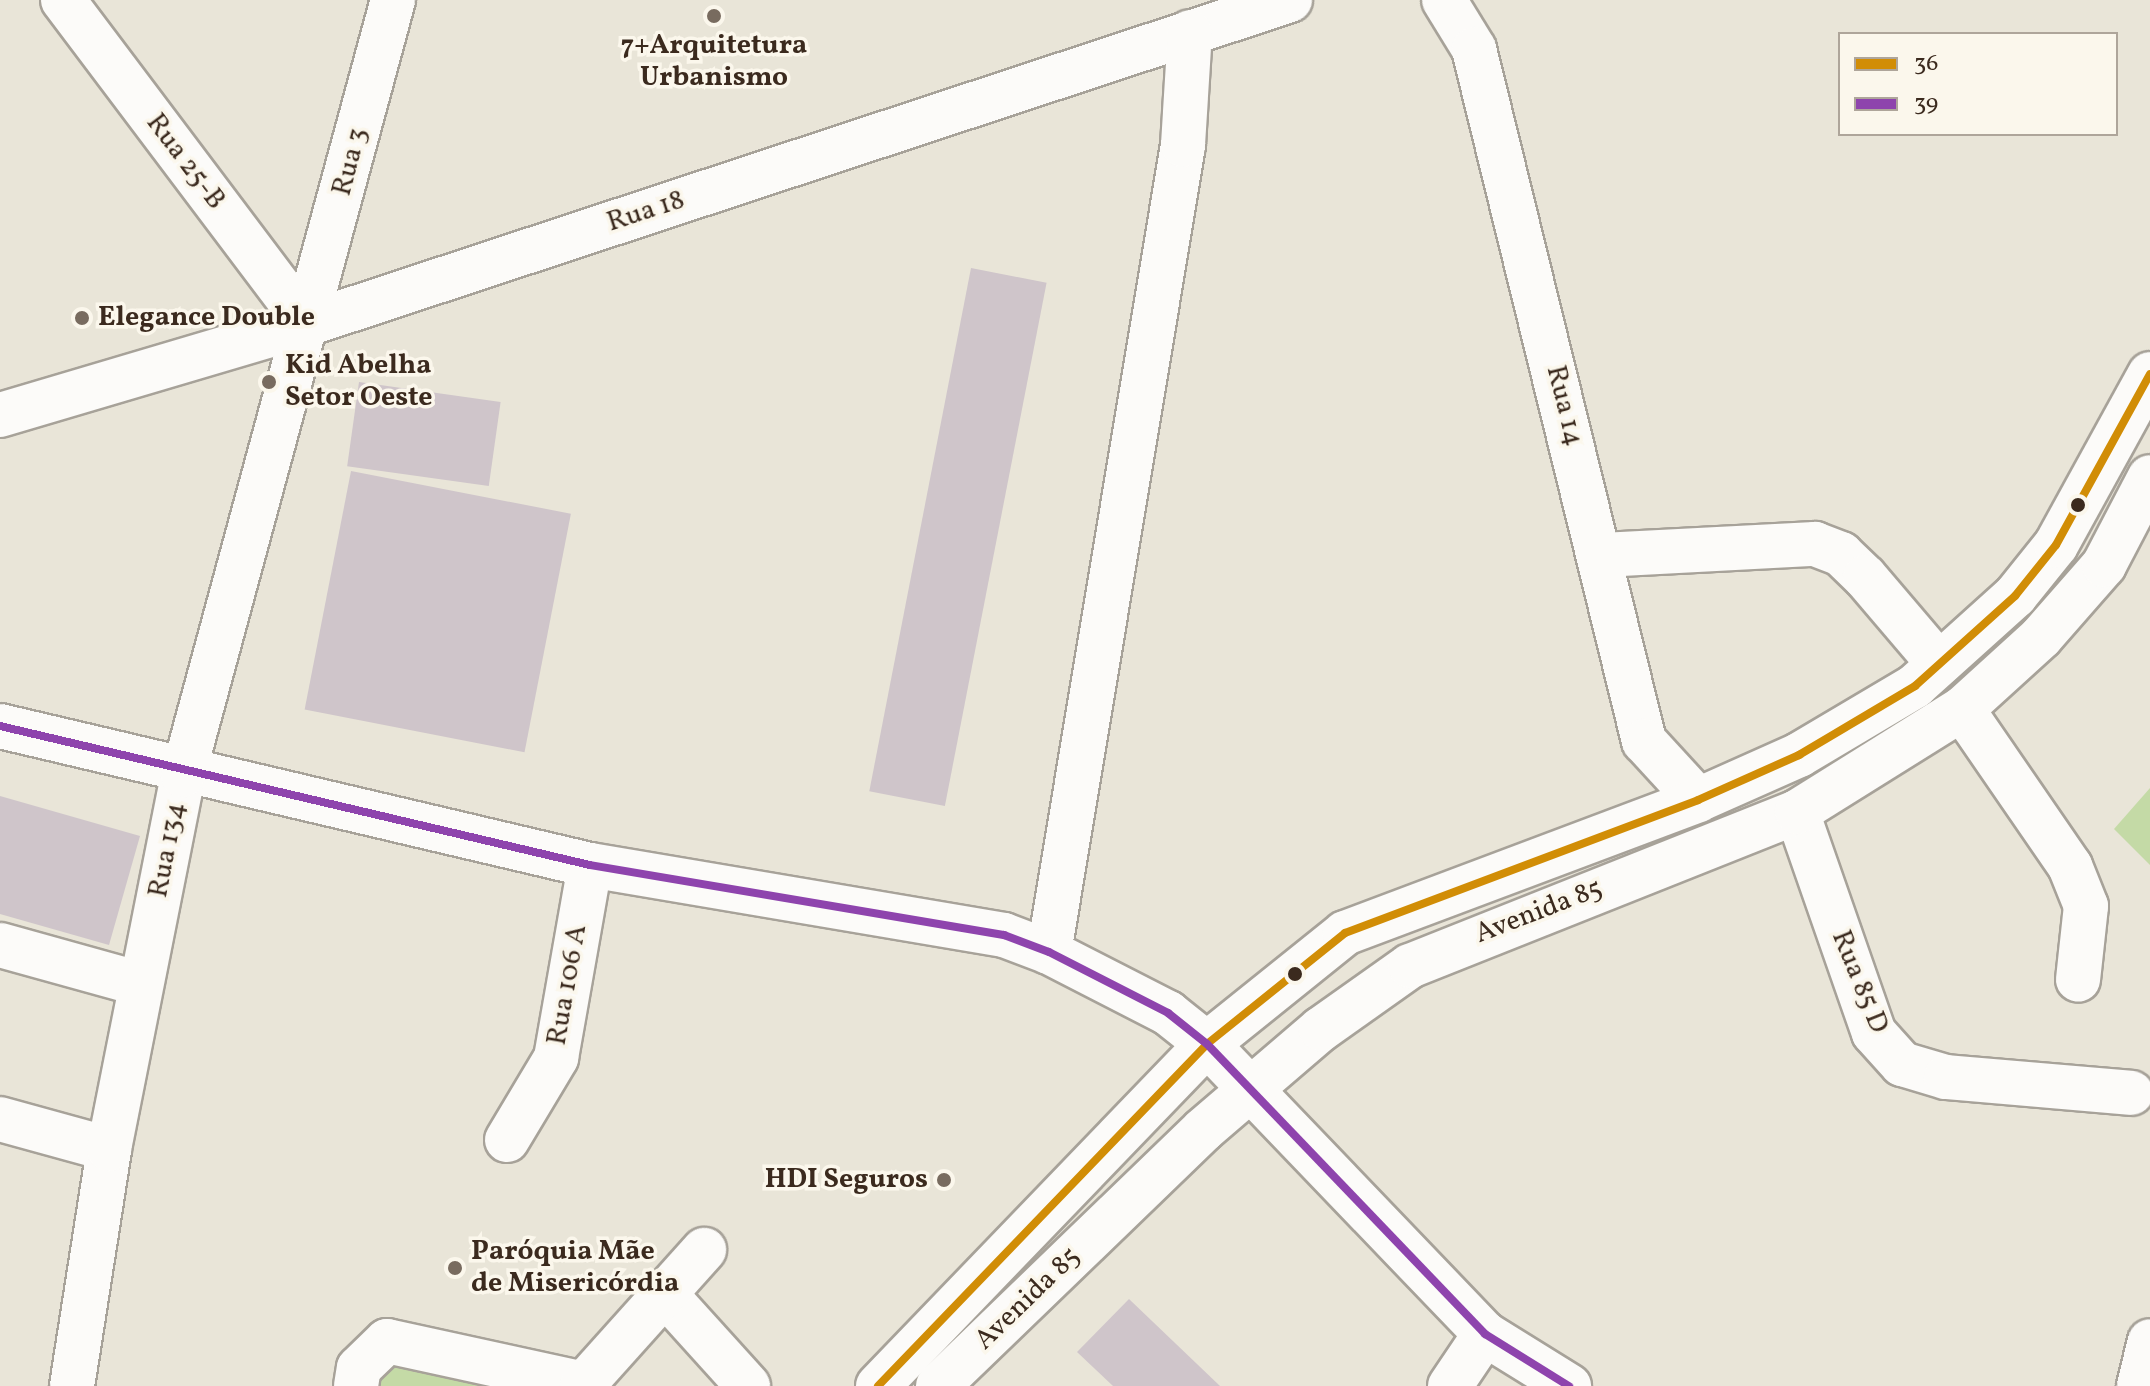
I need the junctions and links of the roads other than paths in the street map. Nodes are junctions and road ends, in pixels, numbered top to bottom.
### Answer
1 (63, 0) edge
2 (393, 0) edge
3 (1290, 0) edge
4 (1444, 0) edge
5 (1482, 0) edge
6 (1190, 32) junction
7 (1474, 49) junction
8 (307, 324) junction
9 (2150, 374) edge
10 (0, 415) edge
11 (2150, 477) edge
12 (1602, 555) junction
13 (1939, 664) junction
14 (1962, 709) junction
15 (0, 726) edge
16 (183, 775) junction
17 (1698, 800) junction
18 (1797, 812) junction
19 (590, 865) junction
20 (0, 945) edge
21 (1049, 952) junction
22 (2078, 980) dead end
23 (141, 984) junction
24 (1207, 1044) junction
25 (1250, 1092) junction
26 (2131, 1093) dead end
27 (0, 1119) edge
28 (507, 1140) dead end
29 (109, 1149) junction
30 (704, 1250) dead end
31 (665, 1294) junction
32 (1485, 1334) junction
33 (2150, 1341) edge
34 (922, 1342) junction
35 (943, 1383) edge
36 (584, 1385) edge
37 (72, 1386) edge
38 (356, 1386) edge
39 (748, 1386) edge
40 (853, 1386) edge
41 (878, 1386) edge
42 (1450, 1386) edge
43 (1569, 1386) edge
44 (2139, 1386) edge

1 - 8 street, Rua 25-B
2 - 8 street, Rua 3
3 - 6 street, Rua 18
4 - 7 street, Rua 14
5 - 7 street
6 - 8 street, Rua 18
6 - 21 street
7 - 12 street, Rua 14
8 - 10 street, Rua 18
8 - 16 street, Rua 134
9 - 13 street, Avenida 85
11 - 14 street, Avenida 85
12 - 13 street
12 - 17 street, Rua 14
13 - 17 street, Avenida 85
14 - 18 street, Avenida 85
14 - 22 street
15 - 16 street
16 - 19 street
16 - 23 street, Rua 134
17 - 24 street, Avenida 85
18 - 25 street, Avenida 85
18 - 26 street, Rua 85 D
19 - 21 street
19 - 28 street, Rua 106 A
20 - 23 street
21 - 24 street
23 - 29 street, Rua 134
24 - 25 street
24 - 34 street, Avenida 85
25 - 32 street
25 - 35 street, Avenida 85
27 - 29 street
29 - 37 street, Rua 134
30 - 31 street
31 - 36 street
31 - 39 street
32 - 42 street
32 - 43 street
33 - 44 street
34 - 40 street
34 - 41 street, Avenida 85
36 - 38 street

